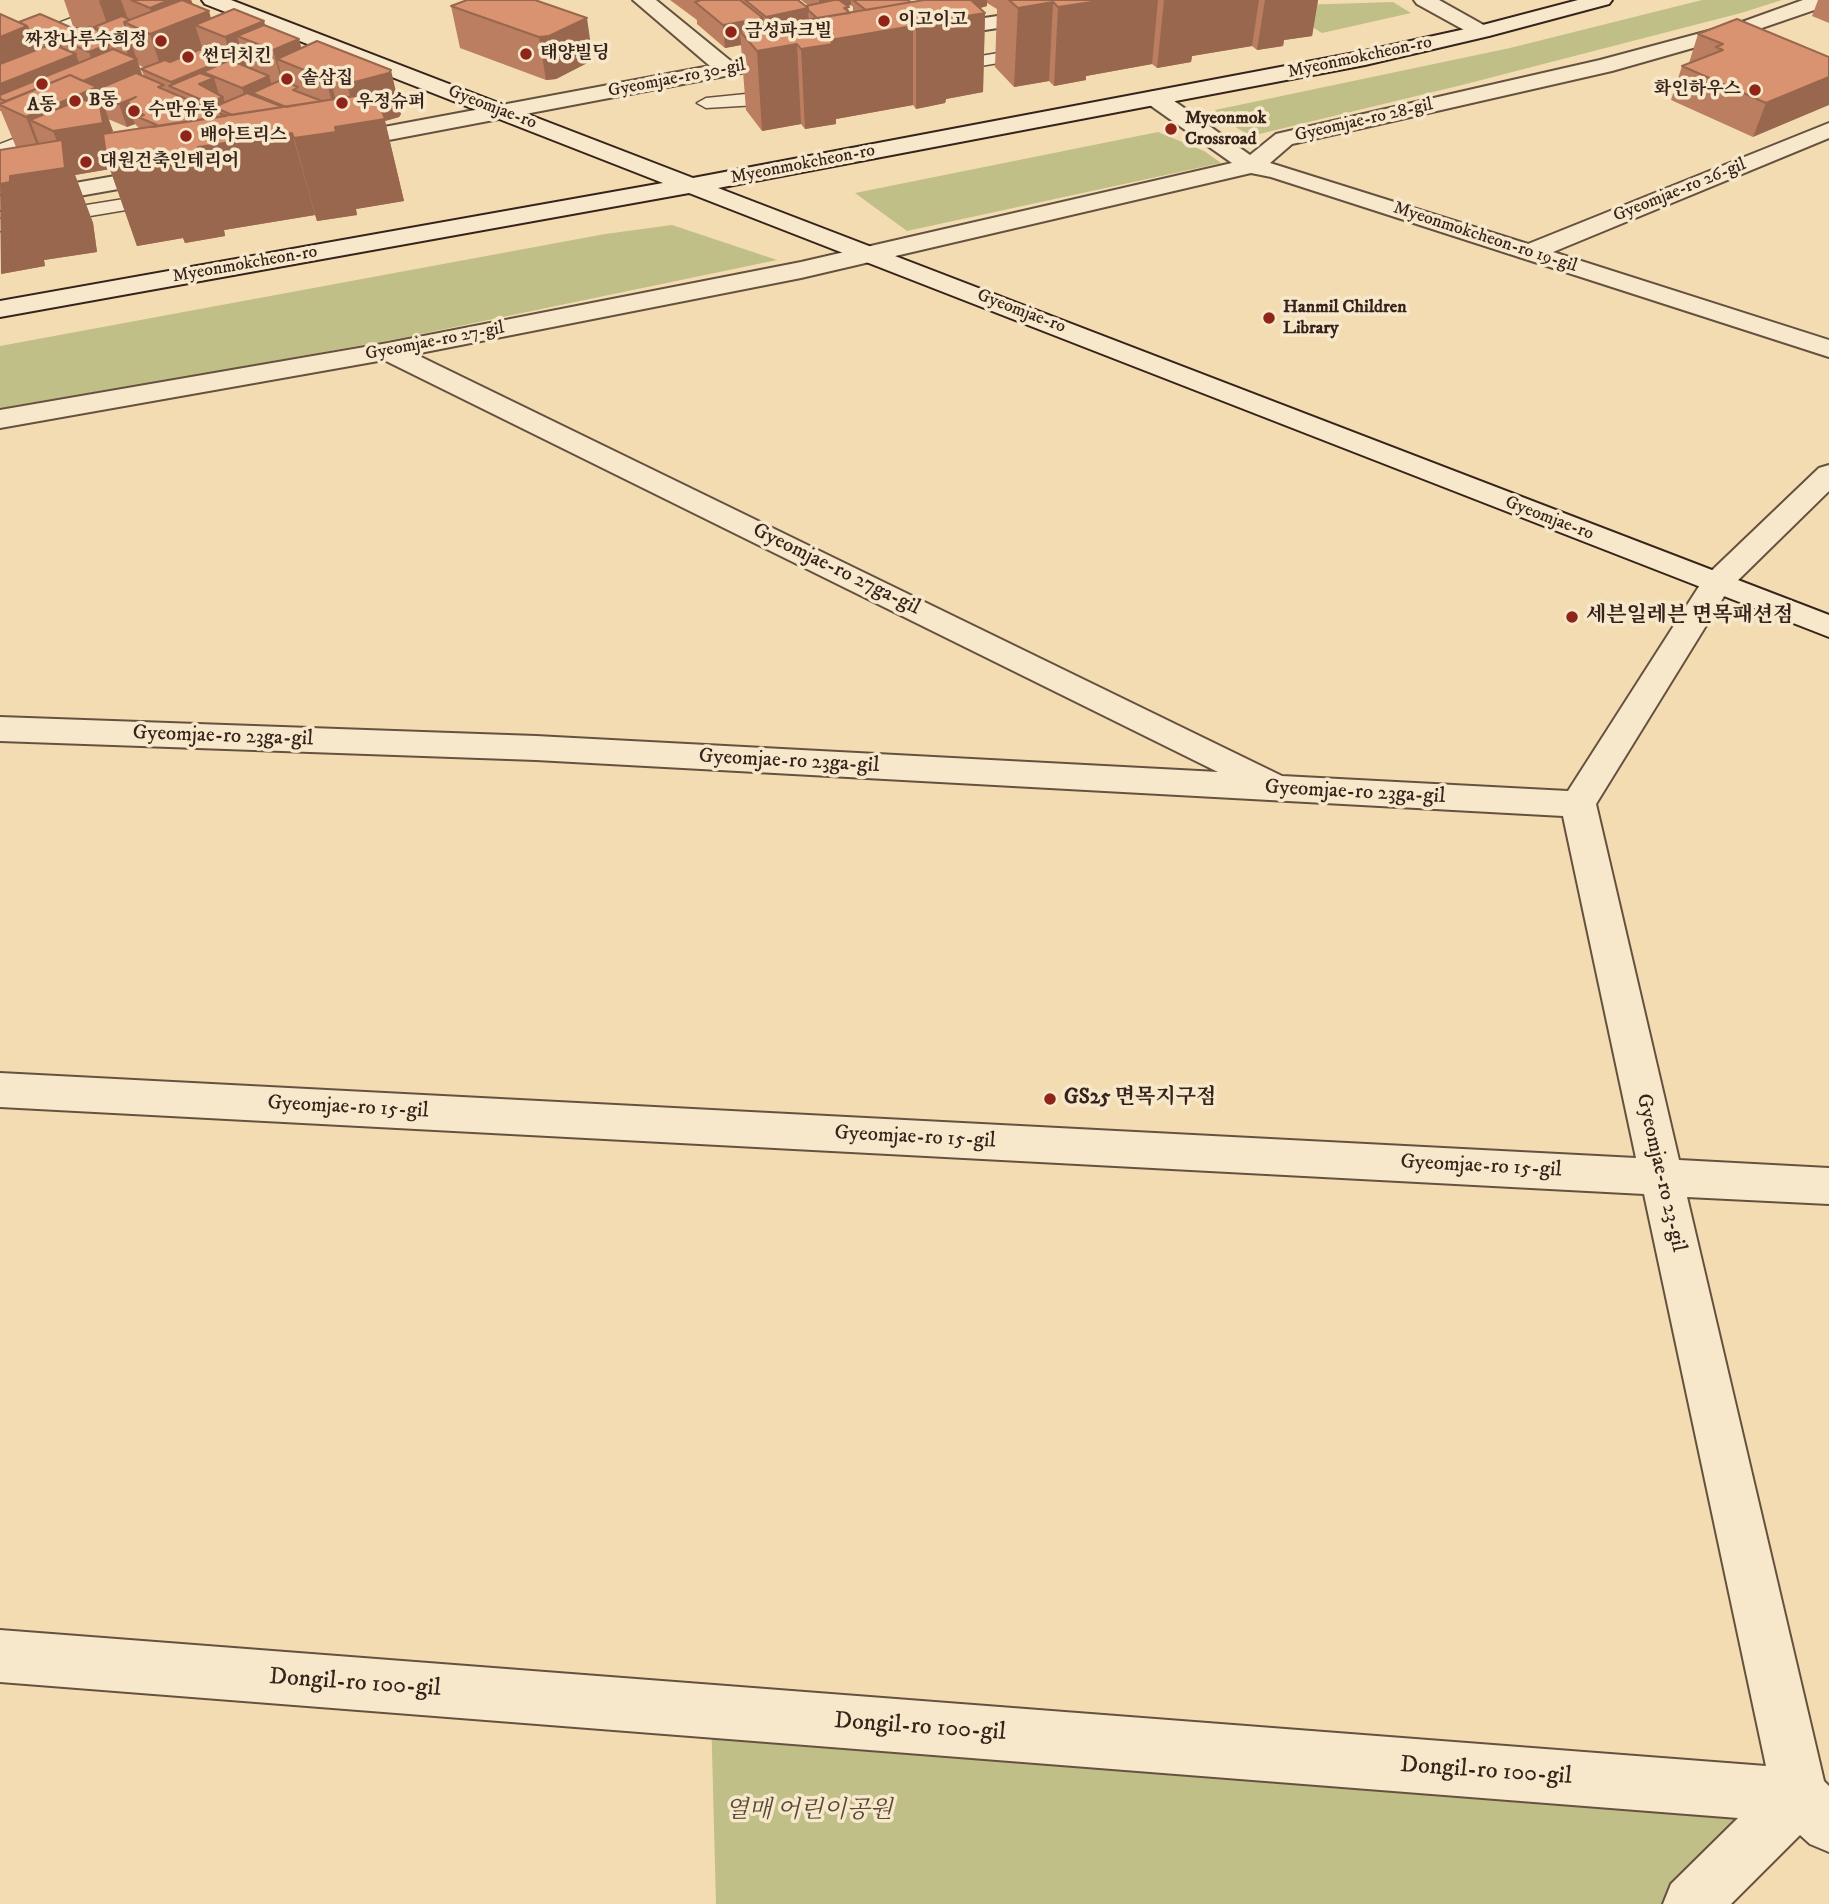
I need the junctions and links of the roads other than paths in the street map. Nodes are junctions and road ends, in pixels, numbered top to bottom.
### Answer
1 (133, 0) edge
2 (212, 0) edge
3 (643, 0) edge
4 (1143, 0) edge
5 (1424, 0) edge
6 (1602, 0) edge
7 (1823, 0) edge
8 (935, 14) edge
9 (955, 28) junction
10 (1482, 32) junction
11 (915, 35) dead end
12 (1045, 50) edge
13 (0, 51) edge
14 (808, 55) dead end
15 (727, 69) junction
16 (921, 72) edge
17 (798, 93) edge
18 (1155, 99) junction
19 (706, 103) dead end
20 (501, 112) junction
21 (63, 124) edge
22 (1829, 131) edge
23 (314, 147) edge
24 (0, 150) edge
25 (24, 161) edge
26 (1251, 166) junction
27 (191, 170) edge
28 (48, 173) edge
29 (695, 185) junction
30 (84, 190) junction
31 (179, 197) edge
32 (0, 203) edge
33 (0, 225) edge
34 (868, 252) junction
35 (1531, 253) junction
36 (0, 309) edge
37 (1829, 349) edge
38 (388, 351) junction
39 (0, 419) edge
40 (1829, 474) edge
41 (1716, 584) junction
42 (1829, 627) edge
43 (0, 729) edge
44 (1283, 789) junction
45 (1578, 804) junction
46 (0, 1090) edge
47 (1661, 1177) junction
48 (1829, 1186) edge
49 (0, 1656) edge
50 (1814, 1811) edge
51 (1691, 1904) edge

1 - 13 lane
2 - 20 street, Gyeomjae-ro
3 - 15 street
4 - 9 street
5 - 10 street
6 - 10 street, Myeonmokcheon-ro
7 - 26 street, Gyeomjae-ro 28-gil
8 - 9 street
9 - 11 street
10 - 18 street, Myeonmokcheon-ro
12 - 16 lane
14 - 15 street, Gyeomjae-ro 30-gil
15 - 20 street, Gyeomjae-ro 30-gil
17 - 19 lane
18 - 26 street, Myeonmokcheon-ro 19-gil
18 - 29 street, Myeonmokcheon-ro
20 - 23 street, Gyeomjae-ro 30-gil
20 - 29 street, Gyeomjae-ro
21 - 24 lane
22 - 35 street, Gyeomjae-ro 26-gil
24 - 25 street
26 - 34 street, Gyeomjae-ro 28-gil
26 - 35 street, Myeonmokcheon-ro 19-gil
27 - 30 street
28 - 30 street
29 - 34 street, Gyeomjae-ro
29 - 36 street, Myeonmokcheon-ro
30 - 32 street
31 - 33 lane
34 - 38 street, Gyeomjae-ro 27-gil
34 - 41 street, Gyeomjae-ro
35 - 37 street, Myeonmokcheon-ro 19-gil
38 - 39 street, Gyeomjae-ro 27-gil
38 - 44 street, Gyeomjae-ro 27ga-gil
40 - 41 street
41 - 42 street, Gyeomjae-ro
41 - 45 street
43 - 44 street, Gyeomjae-ro 23ga-gil
44 - 45 street, Gyeomjae-ro 23ga-gil
45 - 47 street, Gyeomjae-ro 23-gil
46 - 47 street, Gyeomjae-ro 15-gil
47 - 48 street, Gyeomjae-ro 15-gil
47 - 50 street, Gyeomjae-ro 23-gil
49 - 50 street, Dongil-ro 100-gil
50 - 51 street

